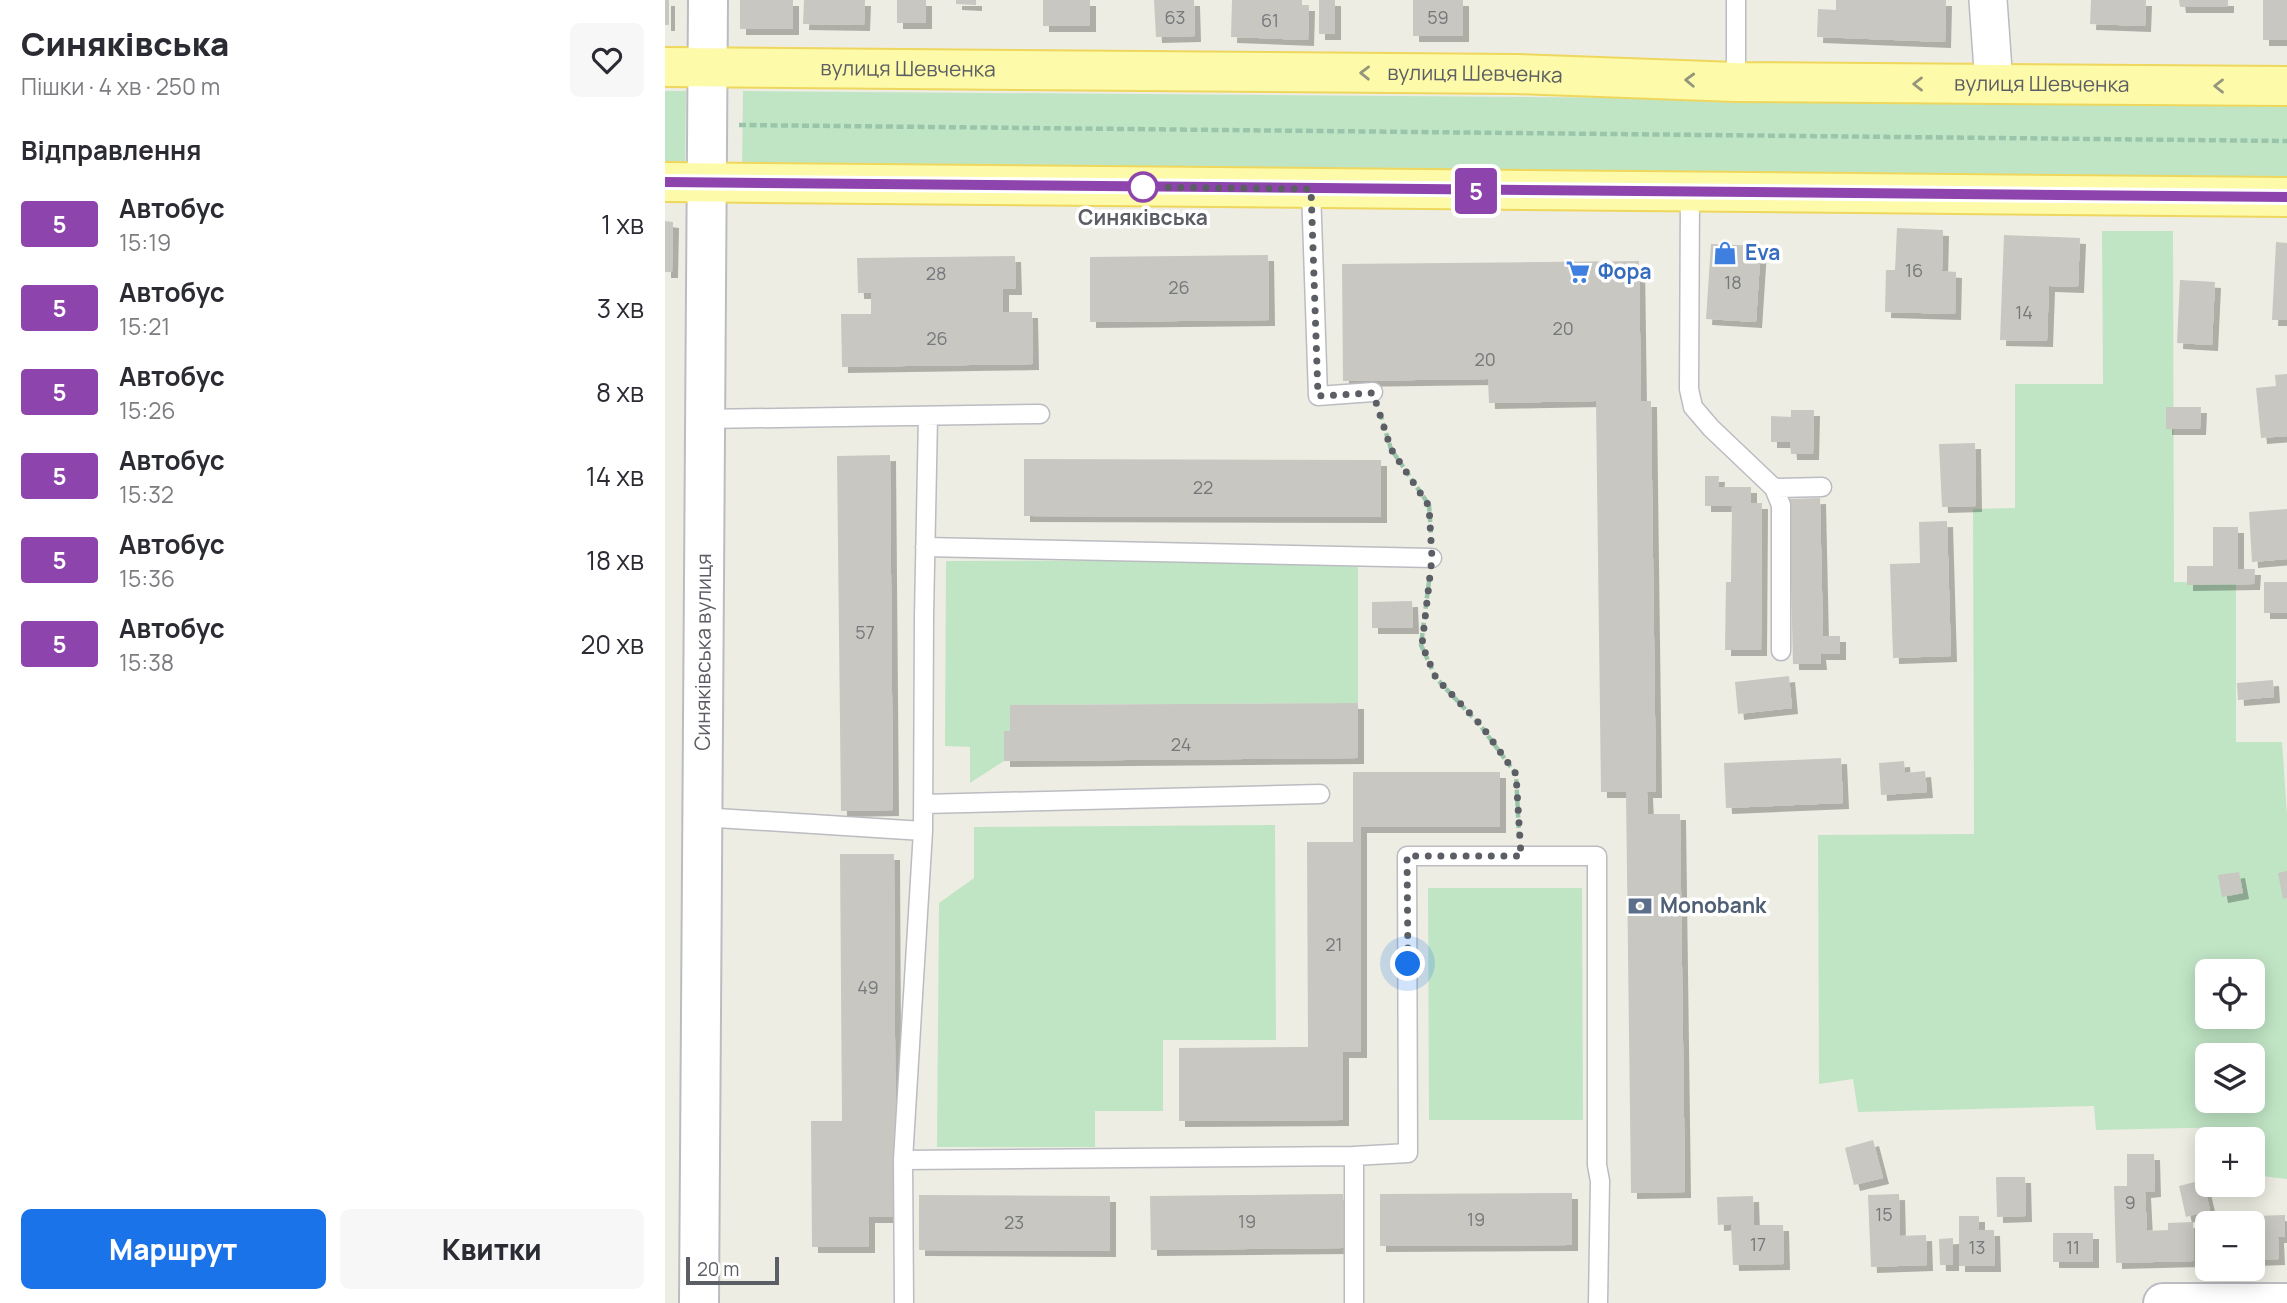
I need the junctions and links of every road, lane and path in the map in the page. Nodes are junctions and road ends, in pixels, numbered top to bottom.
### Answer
1 (708, 0) edge
2 (1735, 0) edge
3 (1988, 0) edge
4 (665, 67) edge
5 (709, 68) junction
6 (1737, 82) junction
7 (1994, 84) junction
8 (2287, 86) edge
9 (708, 125) junction
10 (2287, 141) edge
11 (665, 182) edge
12 (708, 183) junction
13 (1311, 189) junction
14 (1690, 193) junction
15 (2287, 197) edge
16 (1373, 393) joint
17 (1039, 414) dead end
18 (928, 416) junction
19 (705, 419) junction
20 (1822, 487) dead end
21 (1774, 488) junction
22 (925, 547) junction
23 (1432, 558) junction
24 (1781, 651) dead end
25 (1320, 794) dead end
26 (924, 804) junction
27 (701, 817) junction
28 (923, 831) junction
29 (1521, 856) junction
30 (1354, 1156) junction
31 (903, 1160) junction
32 (699, 1303) edge
33 (904, 1303) edge
34 (1355, 1303) edge
35 (1598, 1303) edge
36 (2163, 1303) edge
37 (2287, 1303) edge

1 - 5 street, Синяківська вулиця
2 - 6 lane
3 - 7 street
4 - 5 main road, вулиця Шевченка
6 -> 5 main road, вулиця Шевченка
5 - 9 street, Синяківська вулиця
7 -> 6 main road, вулиця Шевченка
8 -> 7 main road, вулиця Шевченка
9 - 10 path
9 - 12 street, Синяківська вулиця
11 - 12 main road
12 - 13 main road
12 - 19 street, Синяківська вулиця
13 - 14 main road
13 - 16 lane
14 - 15 main road
14 - 21 lane
16 - 23 path
17 - 18 lane
18 - 19 lane
18 - 22 lane
19 - 27 street, Синяківська вулиця
20 - 21 lane
21 - 24 lane
22 - 23 lane
22 - 26 lane
23 - 29 path
25 - 26 lane
26 - 28 lane
27 - 28 lane
27 - 32 street, Синяківська вулиця
28 - 31 lane
29 - 30 lane
29 - 35 lane
30 - 31 lane
30 - 34 lane
31 - 33 lane
36 - 37 street

